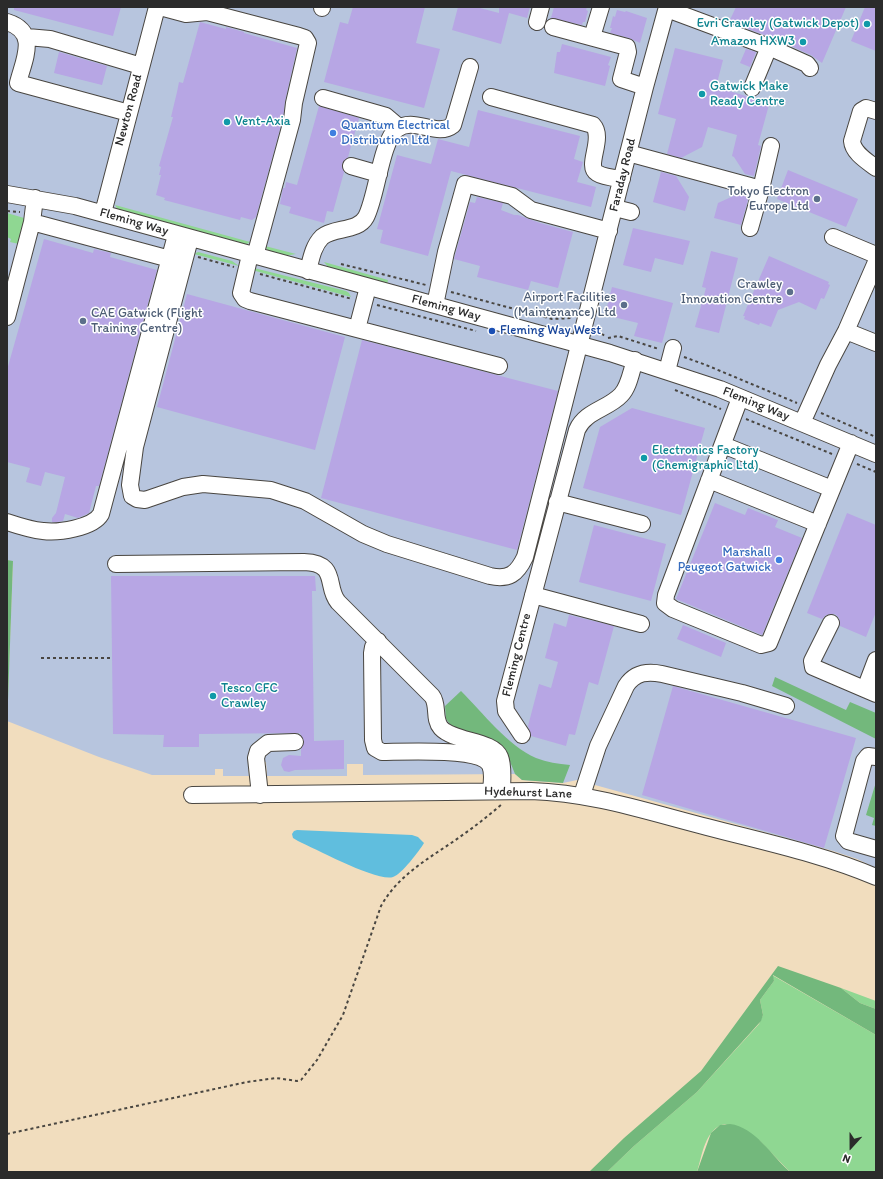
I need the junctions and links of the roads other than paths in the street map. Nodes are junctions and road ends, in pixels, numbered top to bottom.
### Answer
1 (157, 7) edge
2 (160, 7) edge
3 (601, 7) edge
4 (667, 8) edge
5 (7, 22) edge
6 (554, 27) dead end
7 (27, 37) junction
8 (592, 37) junction
9 (769, 47) junction
10 (141, 66) junction
11 (470, 67) dead end
12 (810, 68) dead end
13 (645, 87) junction
14 (752, 88) dead end
15 (491, 97) dead end
16 (323, 98) dead end
17 (876, 111) edge
18 (128, 113) junction
19 (399, 127) junction
20 (772, 146) dead end
21 (628, 153) junction
22 (351, 166) dead end
23 (876, 168) edge
24 (380, 174) junction
25 (622, 179) junction
26 (760, 189) junction
27 (7, 194) edge
28 (35, 198) junction
29 (615, 208) junction
30 (631, 212) dead end
31 (102, 213) junction
32 (32, 222) junction
33 (750, 228) dead end
34 (609, 231) junction
35 (183, 237) junction
36 (833, 237) dead end
37 (252, 255) junction
38 (876, 255) edge
39 (170, 259) junction
40 (876, 262) edge
41 (308, 271) junction
42 (870, 287) edge
43 (366, 294) junction
44 (435, 305) junction
45 (7, 317) edge
46 (357, 329) junction
47 (846, 331) junction
48 (876, 343) edge
49 (580, 344) junction
50 (672, 351) road end
51 (635, 360) junction
52 (499, 366) dead end
53 (667, 371) junction
54 (740, 398) junction
55 (807, 425) junction
56 (851, 443) junction
57 (723, 445) junction
58 (876, 454) edge
59 (709, 480) junction
60 (832, 489) junction
61 (557, 502) junction
62 (7, 522) edge
63 (642, 524) dead end
64 (818, 524) junction
65 (116, 564) dead end
66 (533, 595) junction
67 (831, 623) dead end
68 (641, 624) dead end
69 (378, 641) junction
70 (876, 660) edge
71 (870, 692) edge
72 (786, 706) dead end
73 (522, 735) dead end
74 (295, 742) dead end
75 (876, 757) edge
76 (497, 791) junction
77 (192, 795) dead end
78 (260, 795) junction
79 (582, 795) junction
80 (851, 842) junction
81 (876, 849) edge
82 (844, 864) junction
83 (876, 877) edge

1 - 10 street, Newton Road
2 - 37 street
3 - 8 street
4 - 9 street
4 - 13 street, Faraday Road
5 - 7 street
6 - 8 street
7 - 10 street
7 - 18 street
8 - 13 street
9 - 12 street
9 - 14 street
10 - 18 street, Newton Road
11 - 19 street
13 - 21 street, Faraday Road
15 - 25 street
16 - 19 street
17 - 23 street
18 - 31 street, Newton Road
19 - 24 street
20 - 26 street
21 - 25 street, Faraday Road
21 - 26 street
22 - 24 street
24 - 41 street
25 - 29 street, Faraday Road
26 - 33 street
27 - 28 street, Fleming Way
28 - 31 street, Fleming Way
28 - 32 street
29 - 30 street
29 - 34 street, Faraday Road
31 - 35 street, Fleming Way
32 - 39 street
32 - 45 street
34 - 44 street
34 - 49 street, Faraday Road
35 - 37 street, Fleming Way
35 - 39 street
35 - 49 street, Faraday Road
36 - 38 street
37 - 41 street, Fleming Way
37 - 46 street
39 - 62 street
40 - 42 street
41 - 43 street, Fleming Way
42 - 47 street
43 - 44 street, Fleming Way
43 - 46 street
44 - 49 street, Fleming Way
46 - 52 street
47 - 48 street
47 - 55 street
49 - 51 street, Fleming Way
50 - 53 street
51 - 53 street, Fleming Way
51 - 61 street, Fleming Centre
53 - 54 street, Fleming Way
54 - 55 street, Fleming Way
54 - 57 street
55 - 56 street, Fleming Way
56 - 58 street, Fleming Way
56 - 60 street
57 - 59 street
57 - 60 street
59 - 64 street
59 - 64 street
60 - 64 street
61 - 63 street
61 - 66 street, Fleming Centre
65 - 69 street
66 - 68 street, Fleming Centre
66 - 73 street, Fleming Centre
67 - 71 street
69 - 76 street
69 - 76 street
70 - 71 street
72 - 79 street
74 - 78 street
75 - 80 street
76 - 78 street, Hydehurst Lane
76 - 79 street, Hydehurst Lane
77 - 78 street, Hydehurst Lane
79 - 82 street, Hydehurst Lane
80 - 81 street
80 - 82 street
82 - 83 street, Hydehurst Lane

